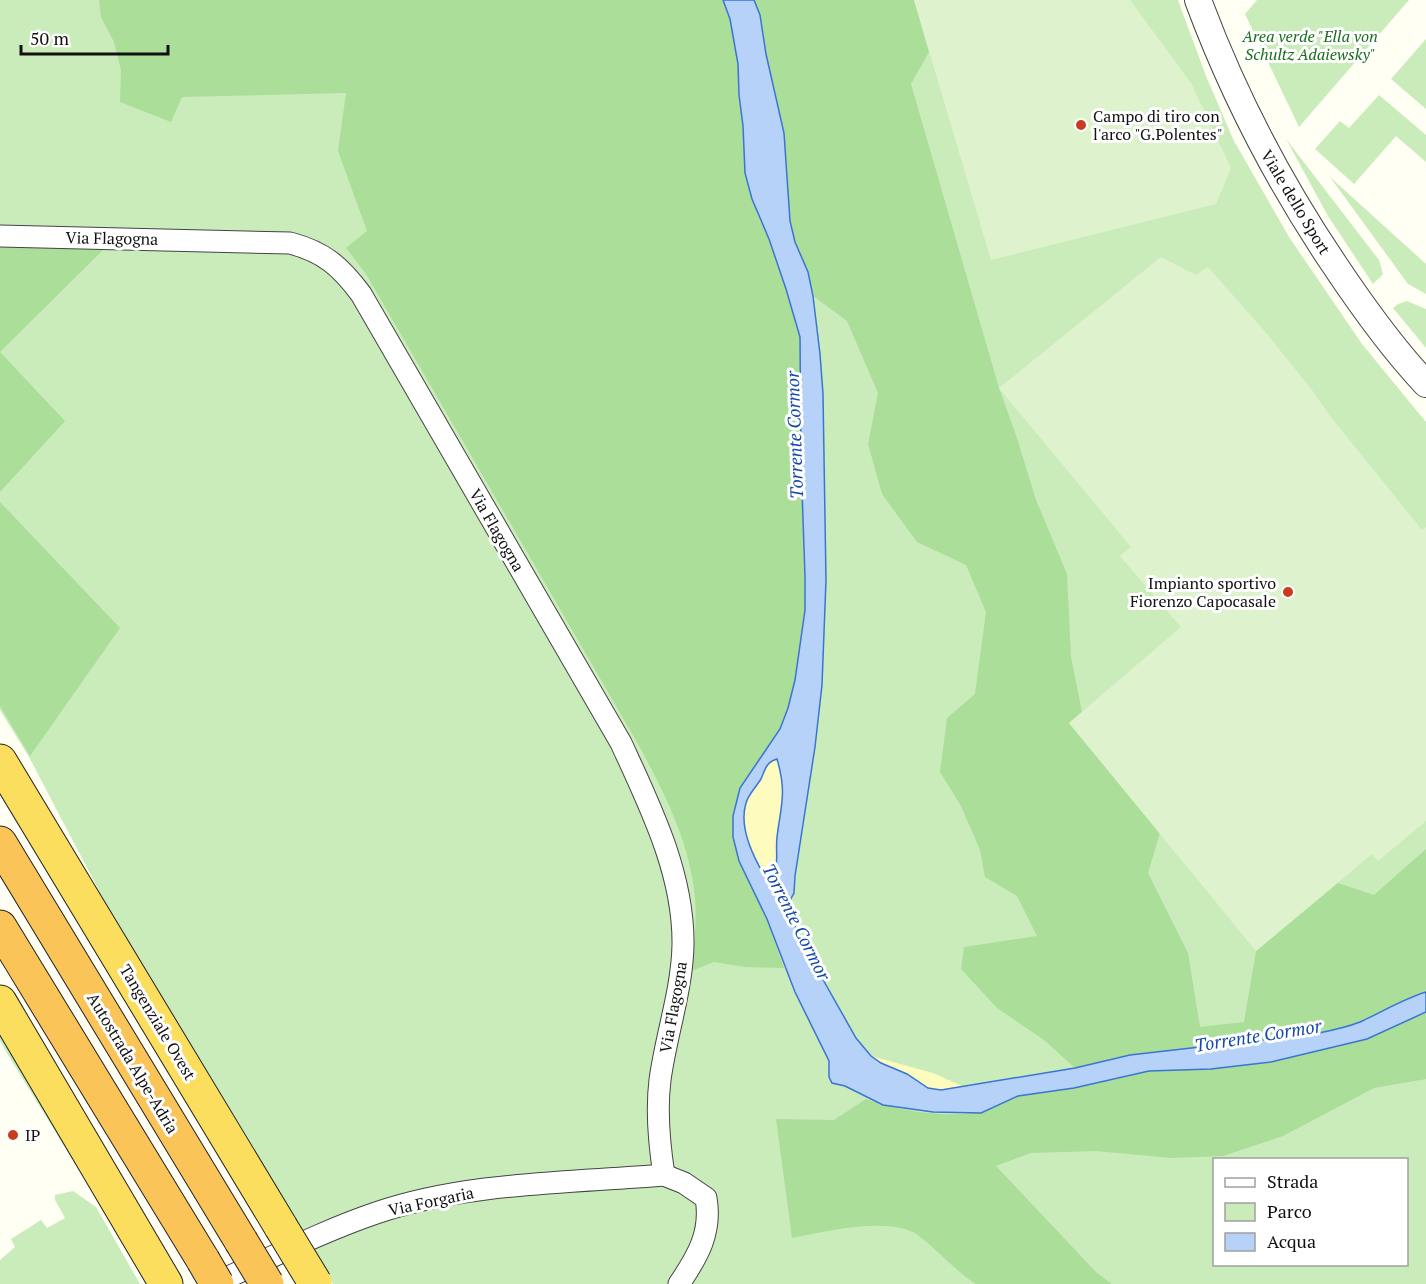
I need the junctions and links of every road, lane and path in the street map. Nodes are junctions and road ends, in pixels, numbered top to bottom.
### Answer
1 (1198, 0) edge
2 (0, 236) edge
3 (1426, 384) edge
4 (0, 761) edge
5 (0, 843) edge
6 (0, 927) edge
7 (0, 1002) edge
8 (664, 1175) junction
9 (103, 1203) dead end
10 (211, 1276) edge
11 (162, 1283) edge
12 (316, 1283) edge
13 (267, 1284) edge
14 (679, 1284) edge

1 - 3 street, Viale dello Sport
2 - 8 street, Via Flagogna
4 - 12 highway, Tangenziale Ovest, bridge
5 - 13 highway, Autostrada Alpe-Adria, bridge
6 - 10 highway
7 - 11 highway
8 - 10 street, Via Forgaria
8 - 14 street, Via Forgaria
9 - 11 highway

